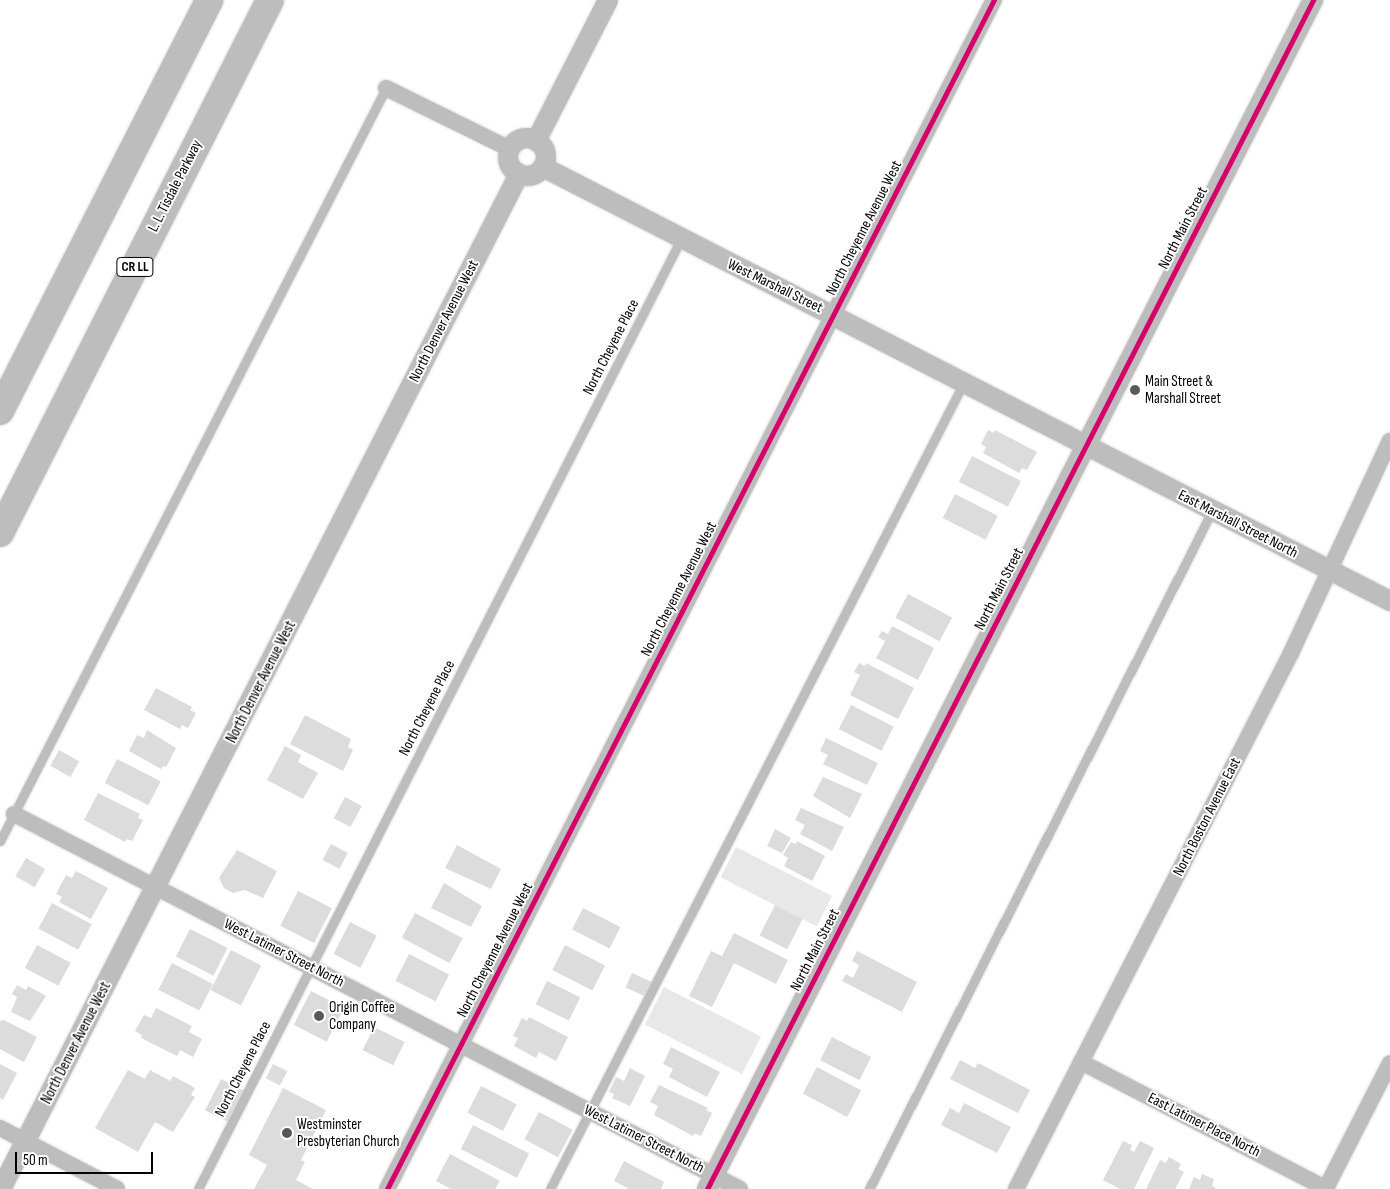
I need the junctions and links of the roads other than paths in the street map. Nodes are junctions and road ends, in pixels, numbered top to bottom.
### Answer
1 (209, 0) edge
2 (270, 0) edge
3 (608, 0) edge
4 (994, 0) edge
5 (1313, 0) edge
6 (386, 88) joint
7 (536, 141) junction
8 (510, 149) junction
9 (543, 168) junction
10 (519, 174) junction
11 (681, 239) junction
12 (833, 315) junction
13 (964, 382) junction
14 (0, 411) edge
15 (1390, 441) edge
16 (1087, 445) junction
17 (1212, 511) junction
18 (0, 533) edge
19 (1329, 570) junction
20 (1390, 601) edge
21 (14, 814) junction
22 (0, 841) edge
23 (156, 888) junction
24 (310, 967) junction
25 (461, 1045) junction
26 (1081, 1062) junction
27 (1390, 1063) edge
28 (591, 1112) junction
29 (0, 1128) edge
30 (26, 1141) junction
31 (710, 1182) edge
32 (2, 1189) edge
33 (117, 1189) edge
34 (198, 1189) edge
35 (387, 1189) edge
36 (550, 1189) edge
37 (740, 1189) edge
38 (870, 1189) edge
39 (1016, 1189) edge
40 (1327, 1189) edge

1 - 14 highway
2 - 18 highway, L. L. Tisdale Parkway / CR LL
3 - 7 street
4 - 12 street, North Cheyenne Avenue West
5 - 16 street, North Main Street
6 - 8 street
6 - 21 lane
7 - 8 street
7 - 9 street
8 - 10 street
9 - 10 street
9 - 11 street, West Marshall Street
10 - 23 street, North Denver Avenue West
11 - 12 street, West Marshall Street
11 - 24 lane, North Cheyene Place
12 - 13 street, West Marshall Street
12 - 25 street, North Cheyenne Avenue West
13 - 16 street, West Marshall Street
13 - 28 lane
15 - 19 street, North Boston Avenue East
16 - 17 street, East Marshall Street North
16 - 31 street, North Main Street
17 - 19 street, East Marshall Street North
17 - 38 lane
19 - 20 street, East Marshall Street North
19 - 26 street, North Boston Avenue East
21 - 22 lane
21 - 23 street, West Latimer Street North
23 - 24 street, West Latimer Street North
23 - 30 street, North Denver Avenue West
24 - 25 street, West Latimer Street North
24 - 34 lane, North Cheyene Place
25 - 28 street, West Latimer Street North
25 - 35 street, North Cheyenne Avenue West
26 - 39 street, North Boston Avenue East
26 - 40 street, East Latimer Place North
27 - 40 street
28 - 31 street, West Latimer Street North
28 - 36 lane
29 - 30 street
30 - 32 street, North Denver Avenue West
30 - 33 street
31 - 37 street, West Latimer Street North

